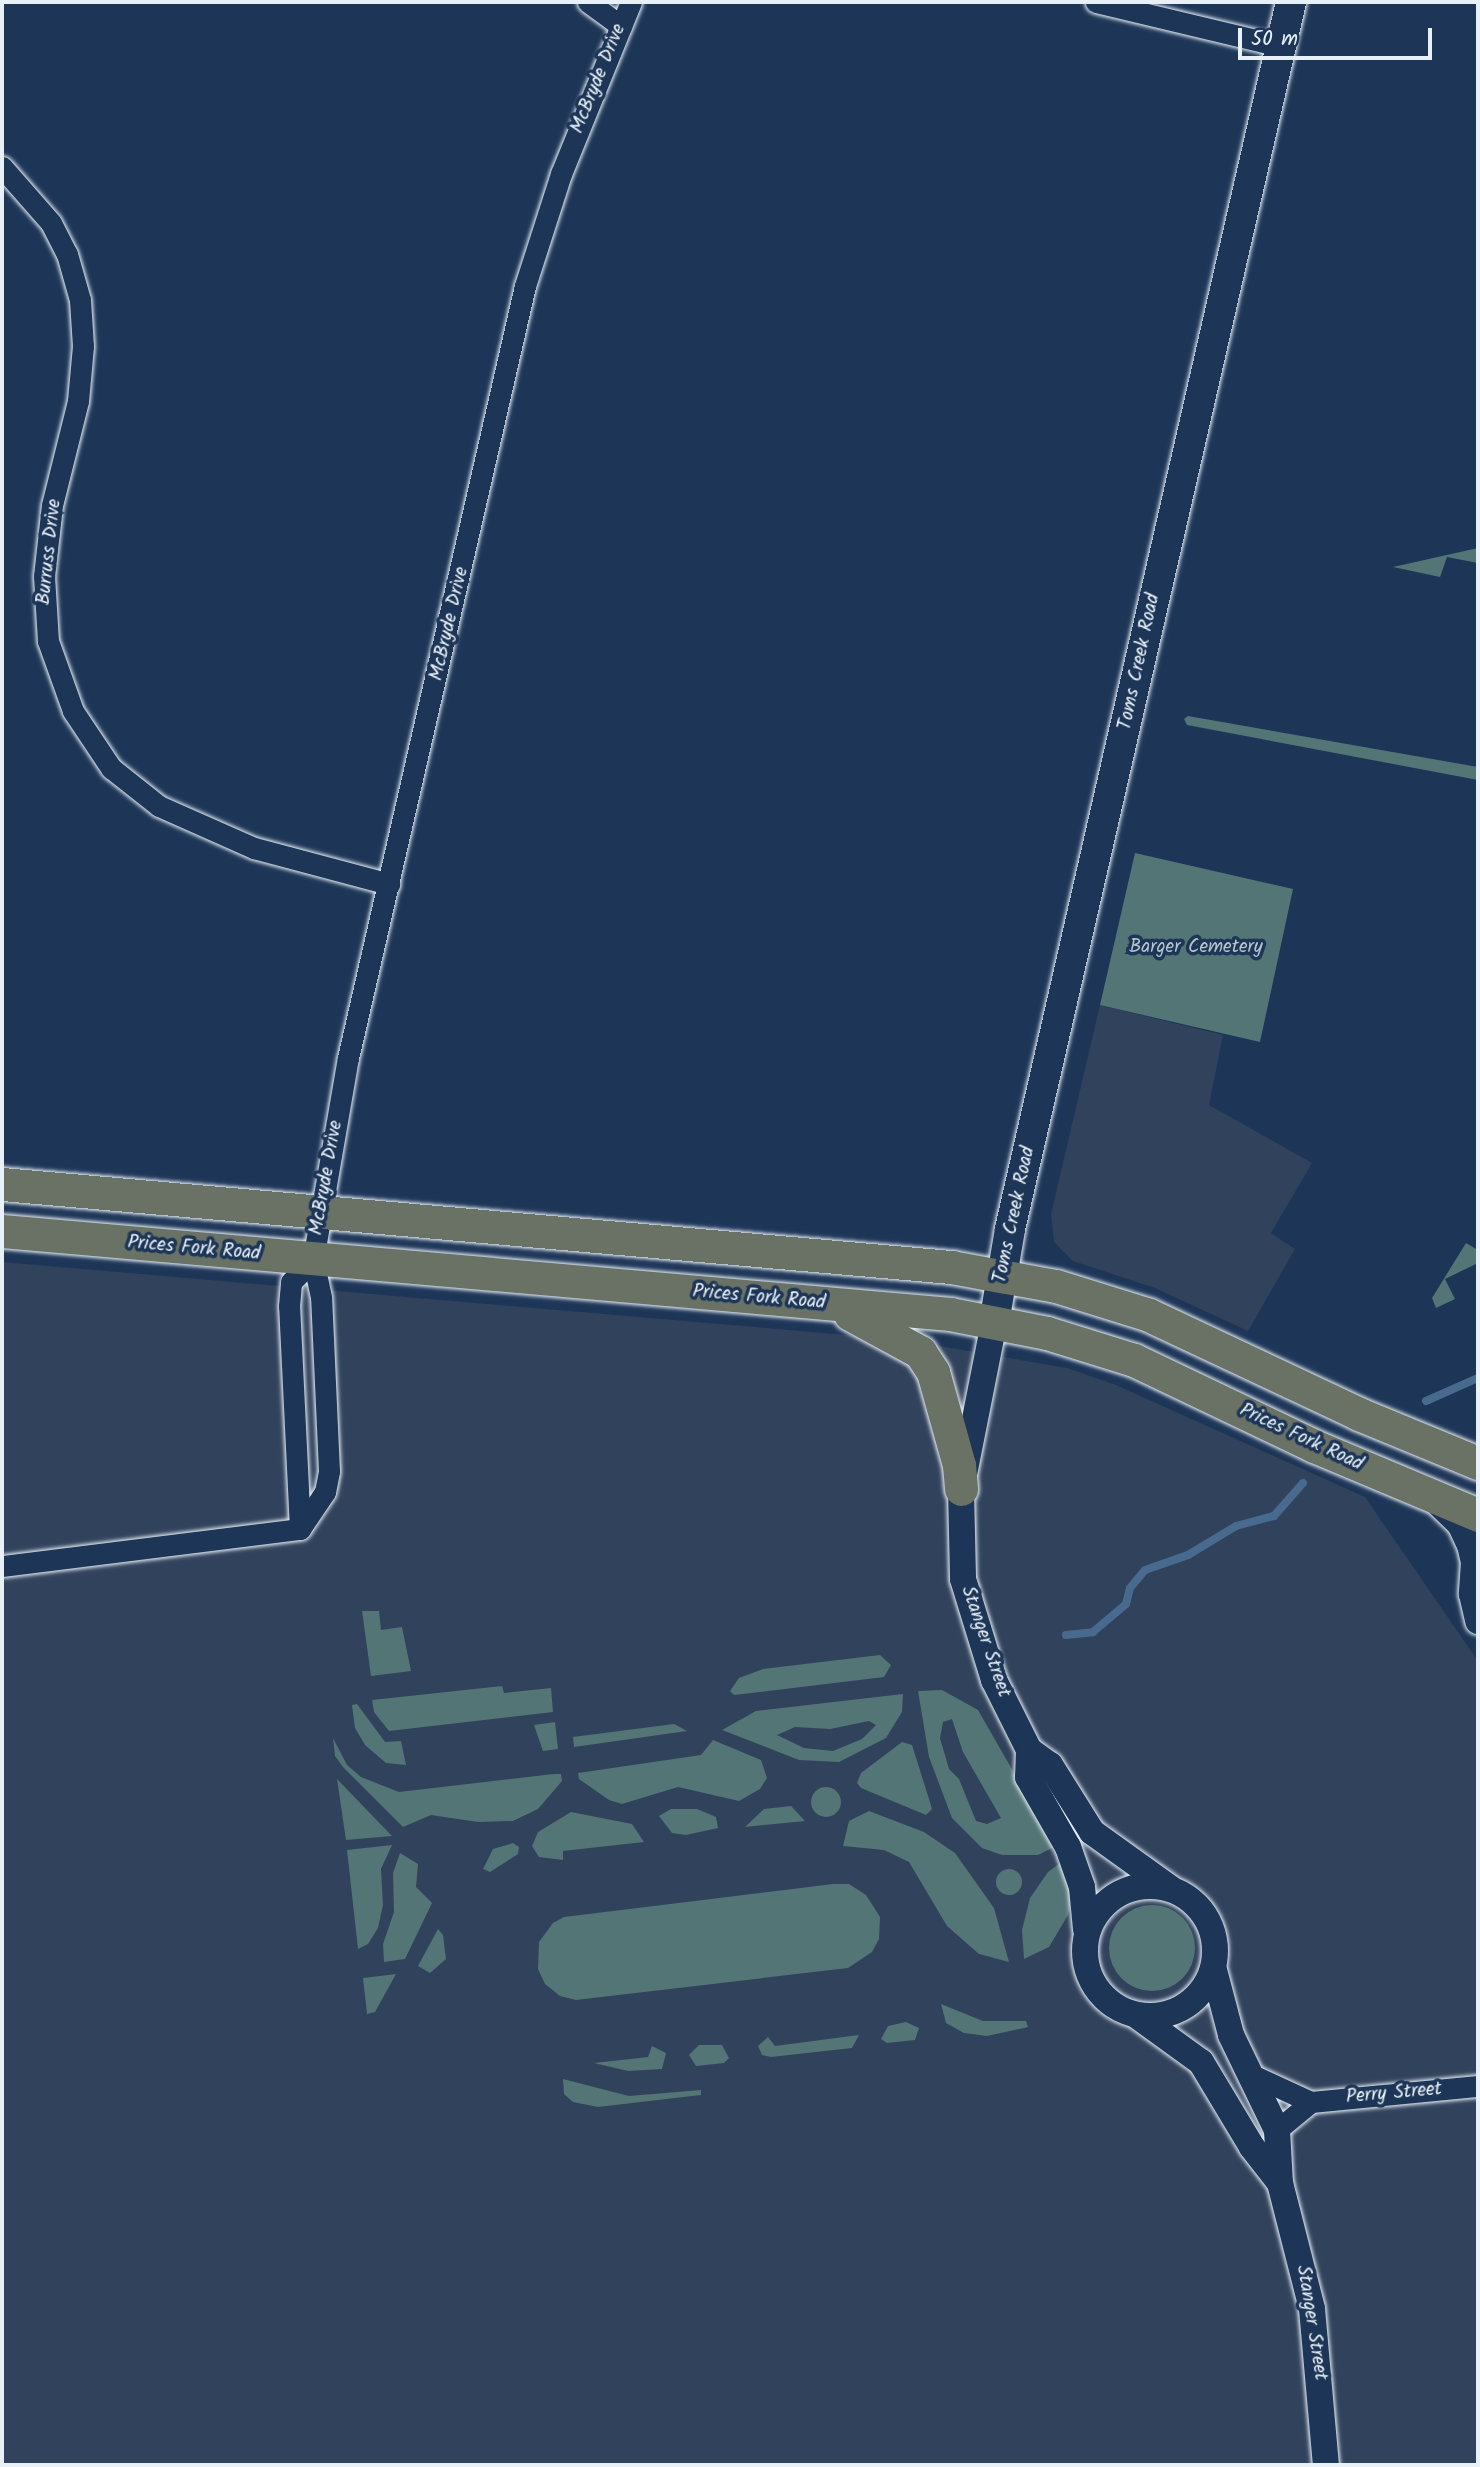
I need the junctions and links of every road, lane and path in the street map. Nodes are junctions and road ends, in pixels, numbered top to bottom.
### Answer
1 (588, 2) edge
2 (631, 2) edge
3 (1096, 2) edge
4 (1291, 2) edge
5 (621, 26) junction
6 (1281, 46) junction
7 (2, 167) edge
8 (389, 884) junction
9 (2, 1184) edge
10 (322, 1212) junction
11 (2, 1231) edge
12 (313, 1260) junction
13 (1002, 1276) junction
14 (821, 1304) junction
15 (994, 1323) junction
16 (1473, 1457) edge
17 (961, 1489) junction
18 (1416, 1490) junction
19 (1478, 1515) edge
20 (300, 1530) junction
21 (1476, 1560) edge
22 (2, 1566) edge
23 (1478, 1621) edge
24 (1029, 1750) junction
25 (1175, 1891) junction
26 (1086, 1929) junction
27 (1214, 1970) junction
28 (1136, 2015) junction
29 (1250, 2074) junction
30 (1478, 2086) edge
31 (1311, 2102) junction
32 (1277, 2130) junction
33 (1280, 2183) junction
34 (1326, 2465) edge

1 - 5 street
2 - 5 street, McBryde Drive
3 - 6 street
4 - 6 main road, Toms Creek Road
5 - 8 street, McBryde Drive
6 - 13 main road, Toms Creek Road
7 - 8 street, Burruss Drive
8 - 10 street, McBryde Drive
9 - 10 main road
10 - 12 street, McBryde Drive
10 - 13 main road
11 - 12 main road, Prices Fork Road
12 - 14 main road, Prices Fork Road
12 - 20 street
12 - 20 street
13 - 15 main road, Toms Creek Road
13 - 16 main road
14 - 15 main road, Prices Fork Road
14 - 17 main road
15 - 17 street, Stanger Street
15 - 18 main road, Prices Fork Road
17 - 24 street, Stanger Street
18 - 19 main road, Prices Fork Road
18 - 21 street
20 - 22 street
21 - 23 street
24 - 25 street, Stanger Street
24 - 26 street, Stanger Street
25 - 26 street
25 - 27 street
26 - 28 street
27 - 28 street
27 - 29 street, Stanger Street
28 - 33 street, Stanger Street
29 - 31 street
29 - 32 street, Stanger Street
30 - 31 street, Perry Street
31 - 32 street
32 - 33 street, Stanger Street
33 - 34 street, Stanger Street

